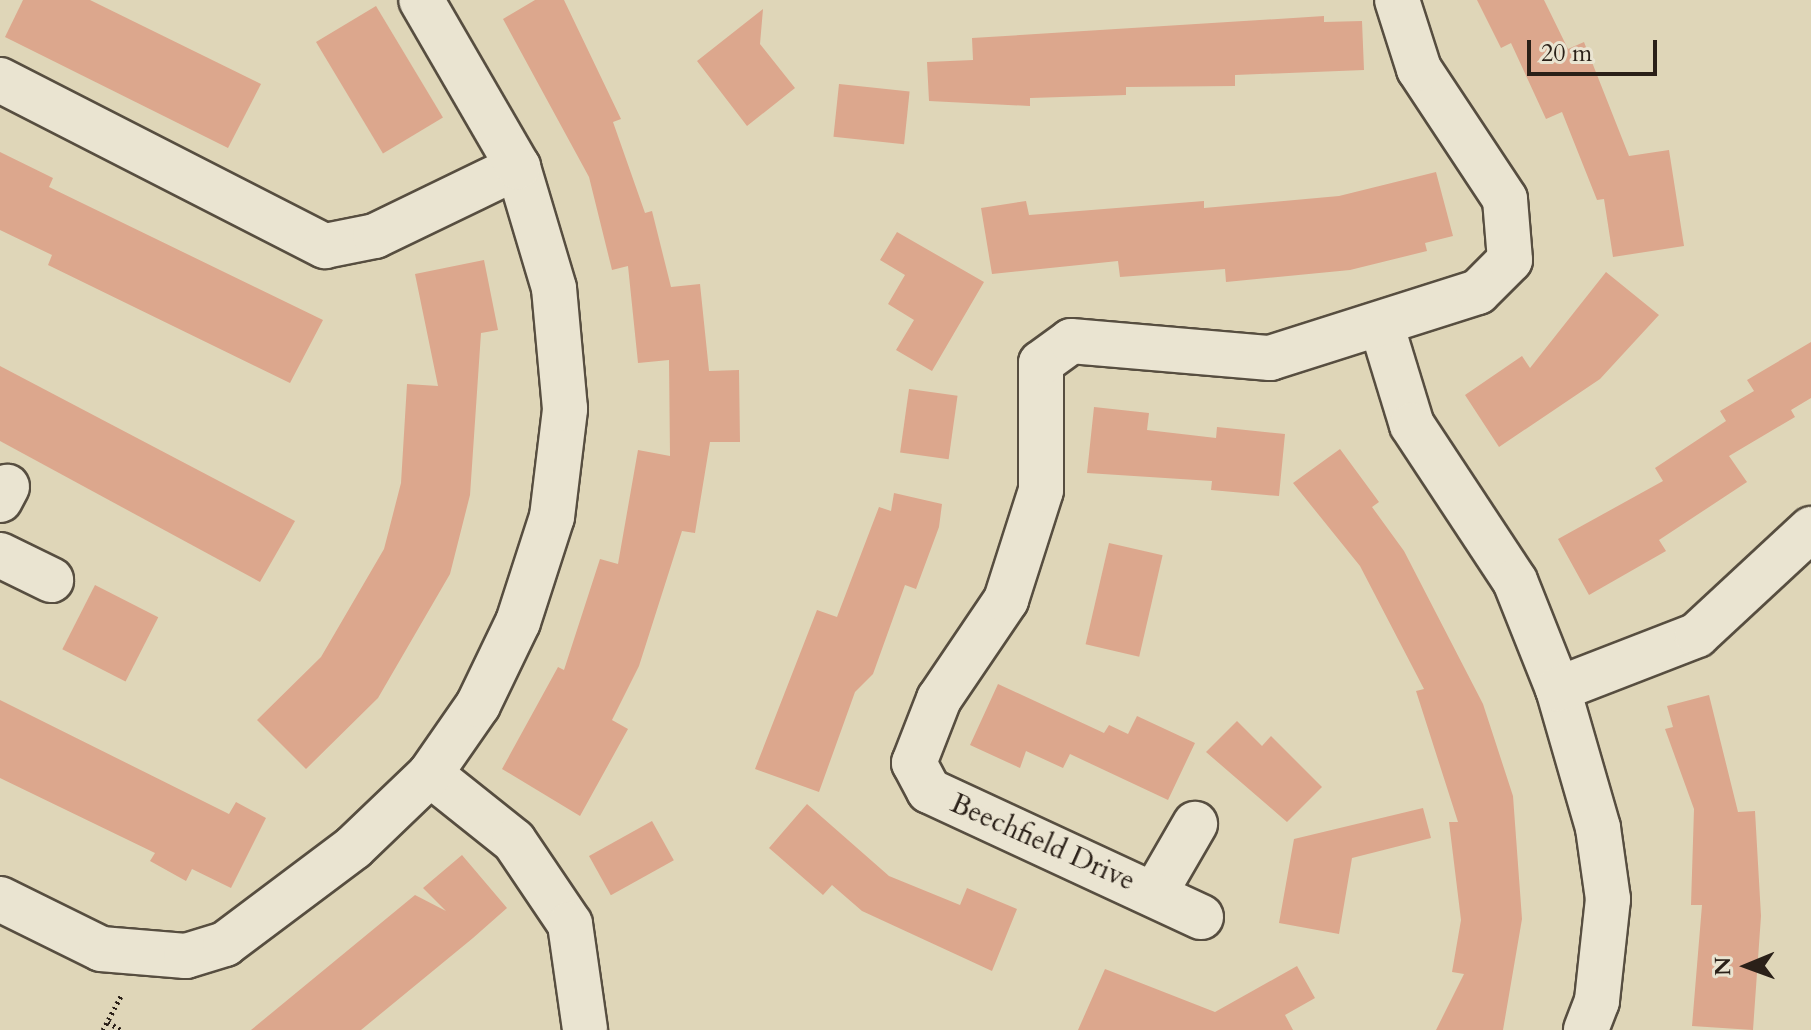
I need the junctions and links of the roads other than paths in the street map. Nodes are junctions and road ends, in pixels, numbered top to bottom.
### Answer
1 (421, 0) edge
2 (1397, 0) edge
3 (0, 80) edge
4 (518, 167) junction
5 (1382, 327) junction
6 (1811, 529) edge
7 (0, 555) edge
8 (51, 580) dead end
9 (1558, 689) junction
10 (430, 774) junction
11 (1195, 824) dead end
12 (1155, 893) junction
13 (0, 899) edge
14 (1201, 917) dead end
15 (585, 1030) edge
16 (1586, 1030) edge

1 - 4 street
2 - 5 street, Beechfield Drive
3 - 4 street
4 - 10 street
5 - 9 street
5 - 12 street, Beechfield Drive
6 - 9 street
7 - 8 street
9 - 16 street
10 - 13 street
10 - 15 street
11 - 12 street, Beechfield Drive
12 - 14 street, Beechfield Drive

